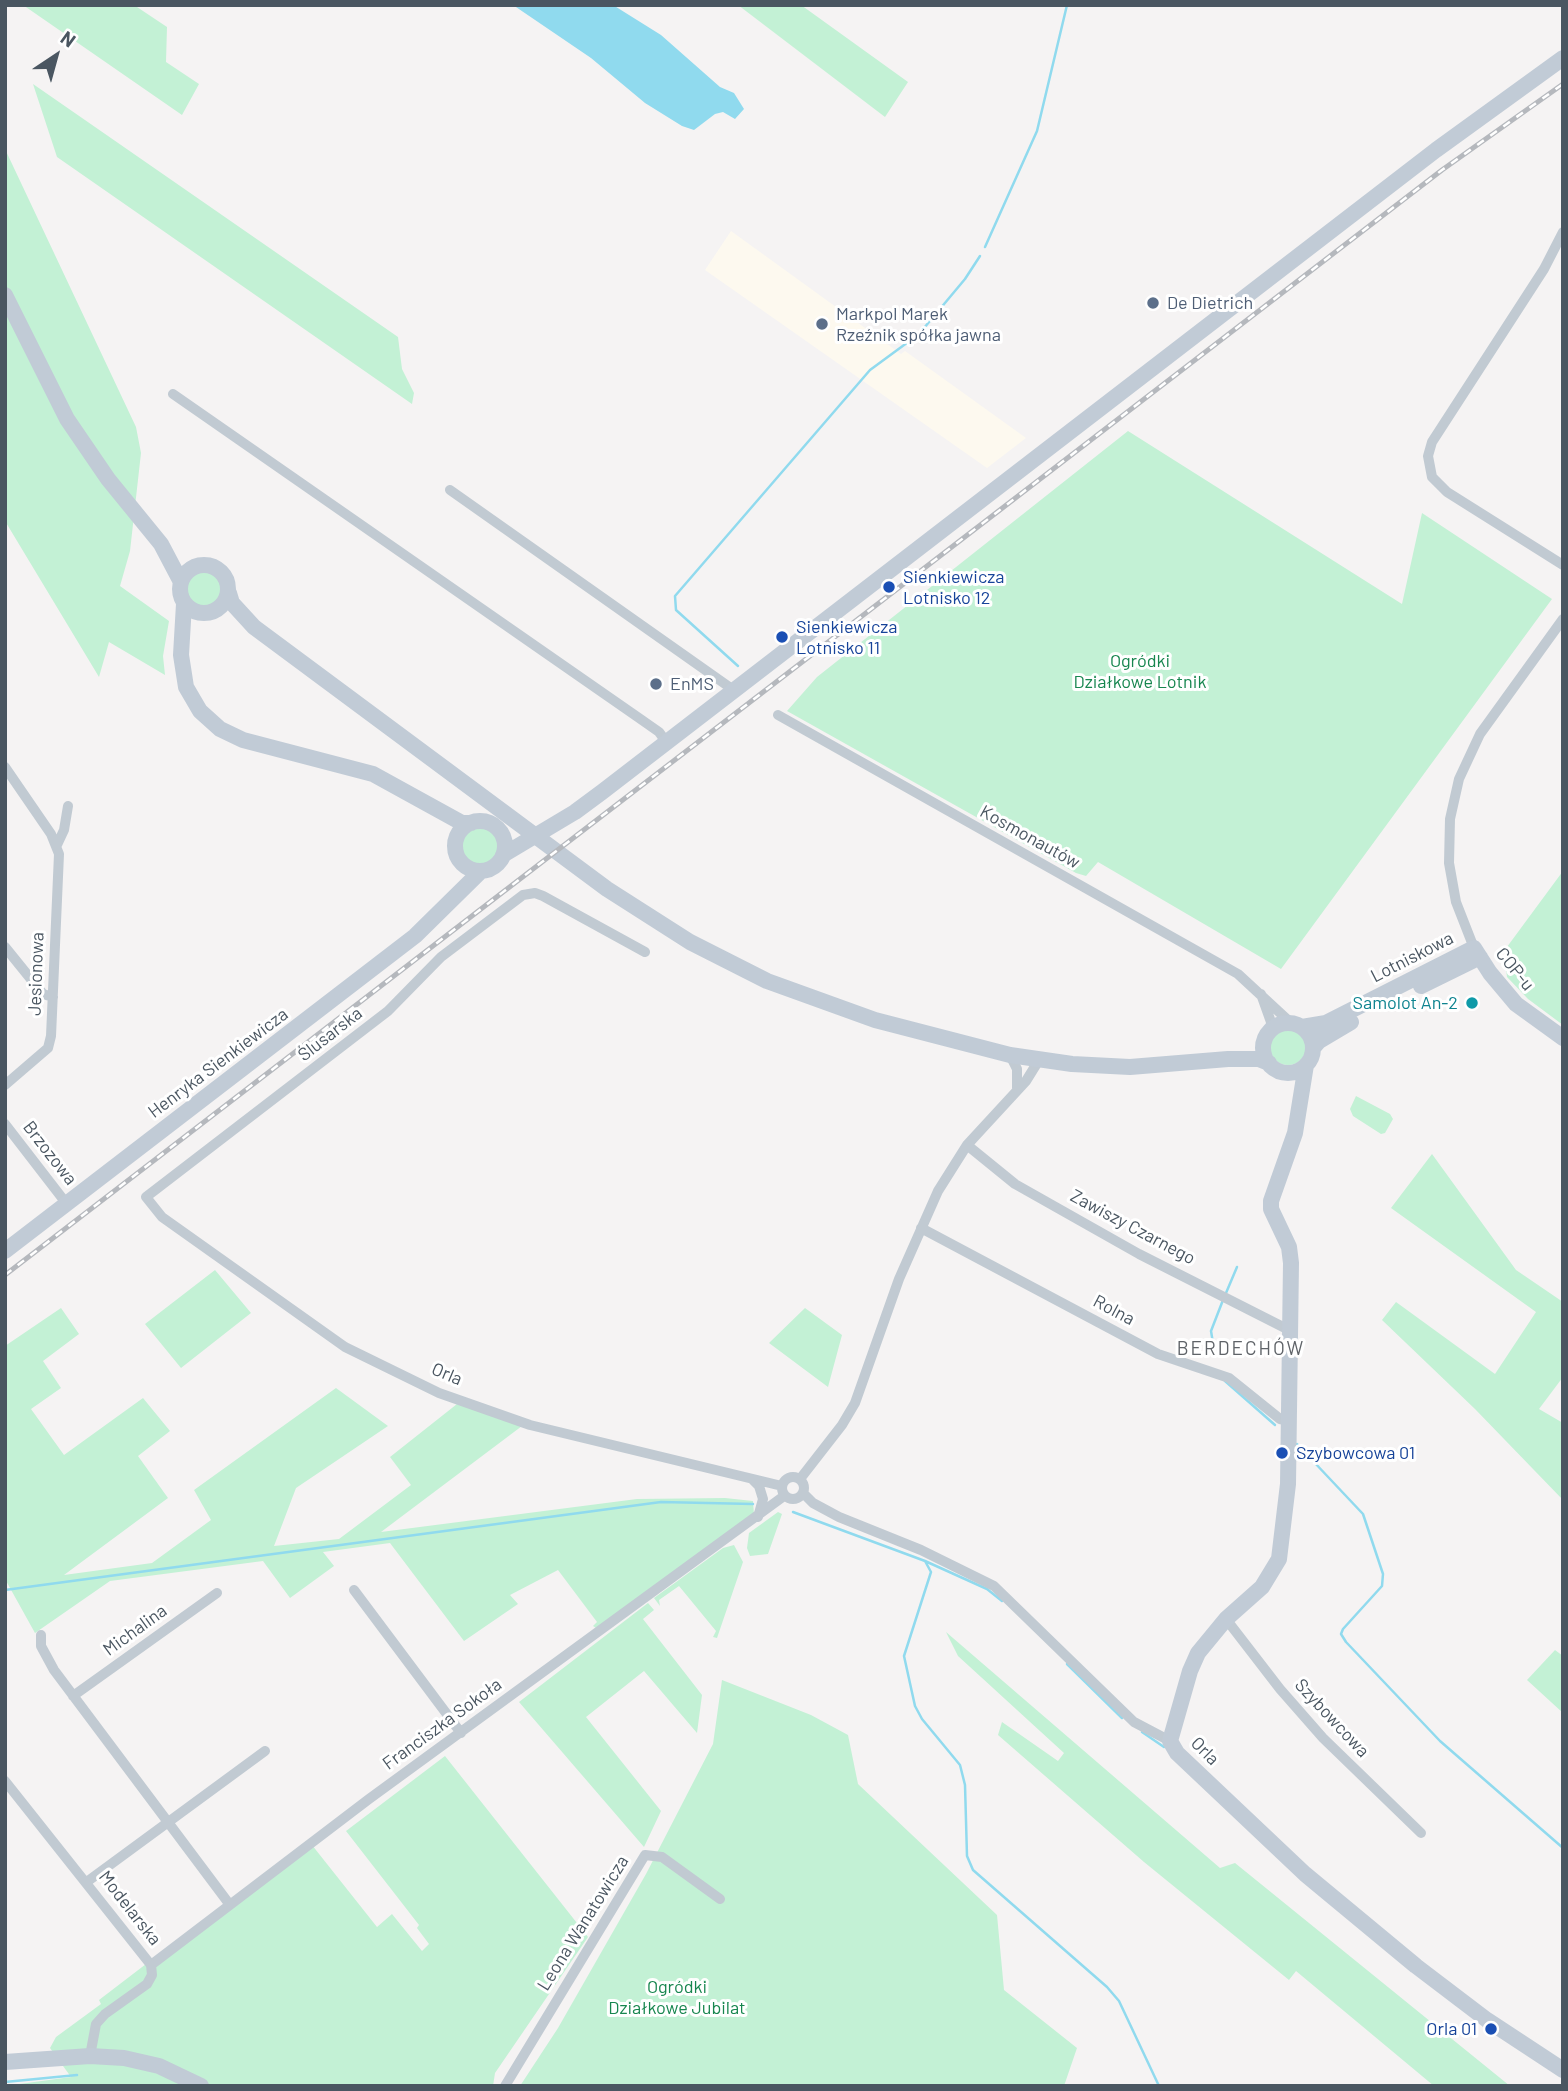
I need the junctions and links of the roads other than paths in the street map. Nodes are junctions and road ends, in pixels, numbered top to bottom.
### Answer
1 (1563, 58) edge
2 (1563, 232) edge
3 (5, 295) edge
4 (173, 394) dead end
5 (450, 490) dead end
6 (161, 544) junction
7 (1563, 565) edge
8 (198, 566) junction
9 (181, 582) junction
10 (229, 593) junction
11 (184, 604) junction
12 (210, 613) junction
13 (1563, 620) edge
14 (254, 627) junction
15 (182, 642) junction
16 (734, 691) junction
17 (778, 715) dead end
18 (667, 743) junction
19 (5, 767) edge
20 (424, 802) junction
21 (68, 806) dead end
22 (471, 823) junction
23 (500, 831) junction
24 (538, 833) junction
25 (456, 841) junction
26 (57, 845) junction
27 (503, 855) junction
28 (461, 862) junction
29 (481, 871) junction
30 (449, 902) junction
31 (5, 947) edge
32 (645, 952) dead end
33 (1477, 952) junction
34 (1261, 994) junction
35 (53, 997) junction
36 (1297, 1025) junction
37 (1267, 1036) junction
38 (1563, 1038) edge
39 (1313, 1048) junction
40 (1010, 1055) junction
41 (1228, 1059) junction
42 (1039, 1060) junction
43 (1269, 1063) junction
44 (1306, 1065) junction
45 (1284, 1072) junction
46 (5, 1086) edge
47 (1017, 1088) junction
48 (1300, 1104) junction
49 (5, 1124) edge
50 (967, 1145) junction
51 (146, 1197) joint
52 (66, 1203) junction
53 (920, 1228) junction
54 (5, 1251) edge
55 (1289, 1330) junction
56 (1289, 1421) junction
57 (749, 1477) junction
58 (800, 1479) junction
59 (783, 1491) junction
60 (803, 1493) junction
61 (758, 1517) junction
62 (354, 1590) dead end
63 (217, 1593) dead end
64 (1226, 1619) junction
65 (41, 1634) dead end
66 (73, 1696) junction
67 (461, 1733) junction
68 (1170, 1741) junction
69 (265, 1751) dead end
70 (5, 1781) edge
71 (167, 1824) junction
72 (1421, 1833) dead end
73 (88, 1881) junction
74 (720, 1899) dead end
75 (230, 1905) junction
76 (151, 1965) junction
77 (90, 2056) junction
78 (5, 2062) edge
79 (1563, 2070) edge
80 (201, 2086) edge
81 (505, 2086) edge

1 - 16 main road
2 - 7 street
3 - 6 main road
4 - 18 street
5 - 16 street
6 - 8 main road
6 - 9 main road
8 - 9 main road
8 - 10 main road
9 - 11 main road
10 - 12 main road
10 - 14 main road
11 - 12 main road
11 - 15 main road
12 - 14 main road
12 - 15 main road
13 - 33 street, Lotniskowa
14 - 40 main road
15 - 20 main road
16 - 18 main road
17 - 34 street, Kosmonautów
18 - 24 main road
19 - 26 street
20 - 22 main road
20 - 25 main road
21 - 26 street, Jesionowa
22 - 23 main road
22 - 25 main road
23 - 24 main road
23 - 27 main road
24 - 27 main road
25 - 28 main road
26 - 35 street, Jesionowa
27 - 29 main road
28 - 29 main road
28 - 30 main road, Henryka Sienkiewicza
29 - 30 main road, Henryka Sienkiewicza
30 - 52 main road, Henryka Sienkiewicza
31 - 35 street
32 - 51 street, Ślusarska
33 - 36 main road, Lotniskowa
33 - 38 main road, COP-u
33 - 39 main road, Lotniskowa
34 - 36 street, Kosmonautów
34 - 37 street
35 - 46 street, Jesionowa
36 - 37 main road
36 - 39 main road
37 - 41 main road
37 - 43 main road
39 - 44 main road
40 - 42 main road
40 - 47 street
41 - 42 main road
41 - 43 main road
42 - 47 street
43 - 45 main road
44 - 45 main road
44 - 48 main road
45 - 48 main road
47 - 50 street
48 - 55 main road
49 - 52 street, Brzozowa
50 - 53 street
50 - 55 street, Zawiszy Czarnego
51 - 57 street, Orla
52 - 54 main road, Henryka Sienkiewicza
53 - 56 street, Rolna
53 - 58 street
55 - 56 main road
56 - 64 main road
57 - 59 street, Orla
57 - 61 street
58 - 59 street
58 - 60 street
59 - 60 street
59 - 61 street, Franciszka Sokoła
60 - 68 street, Orla
61 - 67 street, Franciszka Sokoła
62 - 67 street
63 - 66 street, Michalina
64 - 68 main road
64 - 72 street, Szybowcowa
65 - 66 street
66 - 71 street
67 - 75 street, Franciszka Sokoła
68 - 79 main road, Orla
69 - 71 street
70 - 73 street, Modelarska
71 - 73 street
71 - 75 street
73 - 76 street, Modelarska
74 - 81 street, Leona Wanatowicza
75 - 76 street, Franciszka Sokoła
76 - 77 street, Modelarska
77 - 78 main road
77 - 80 main road

